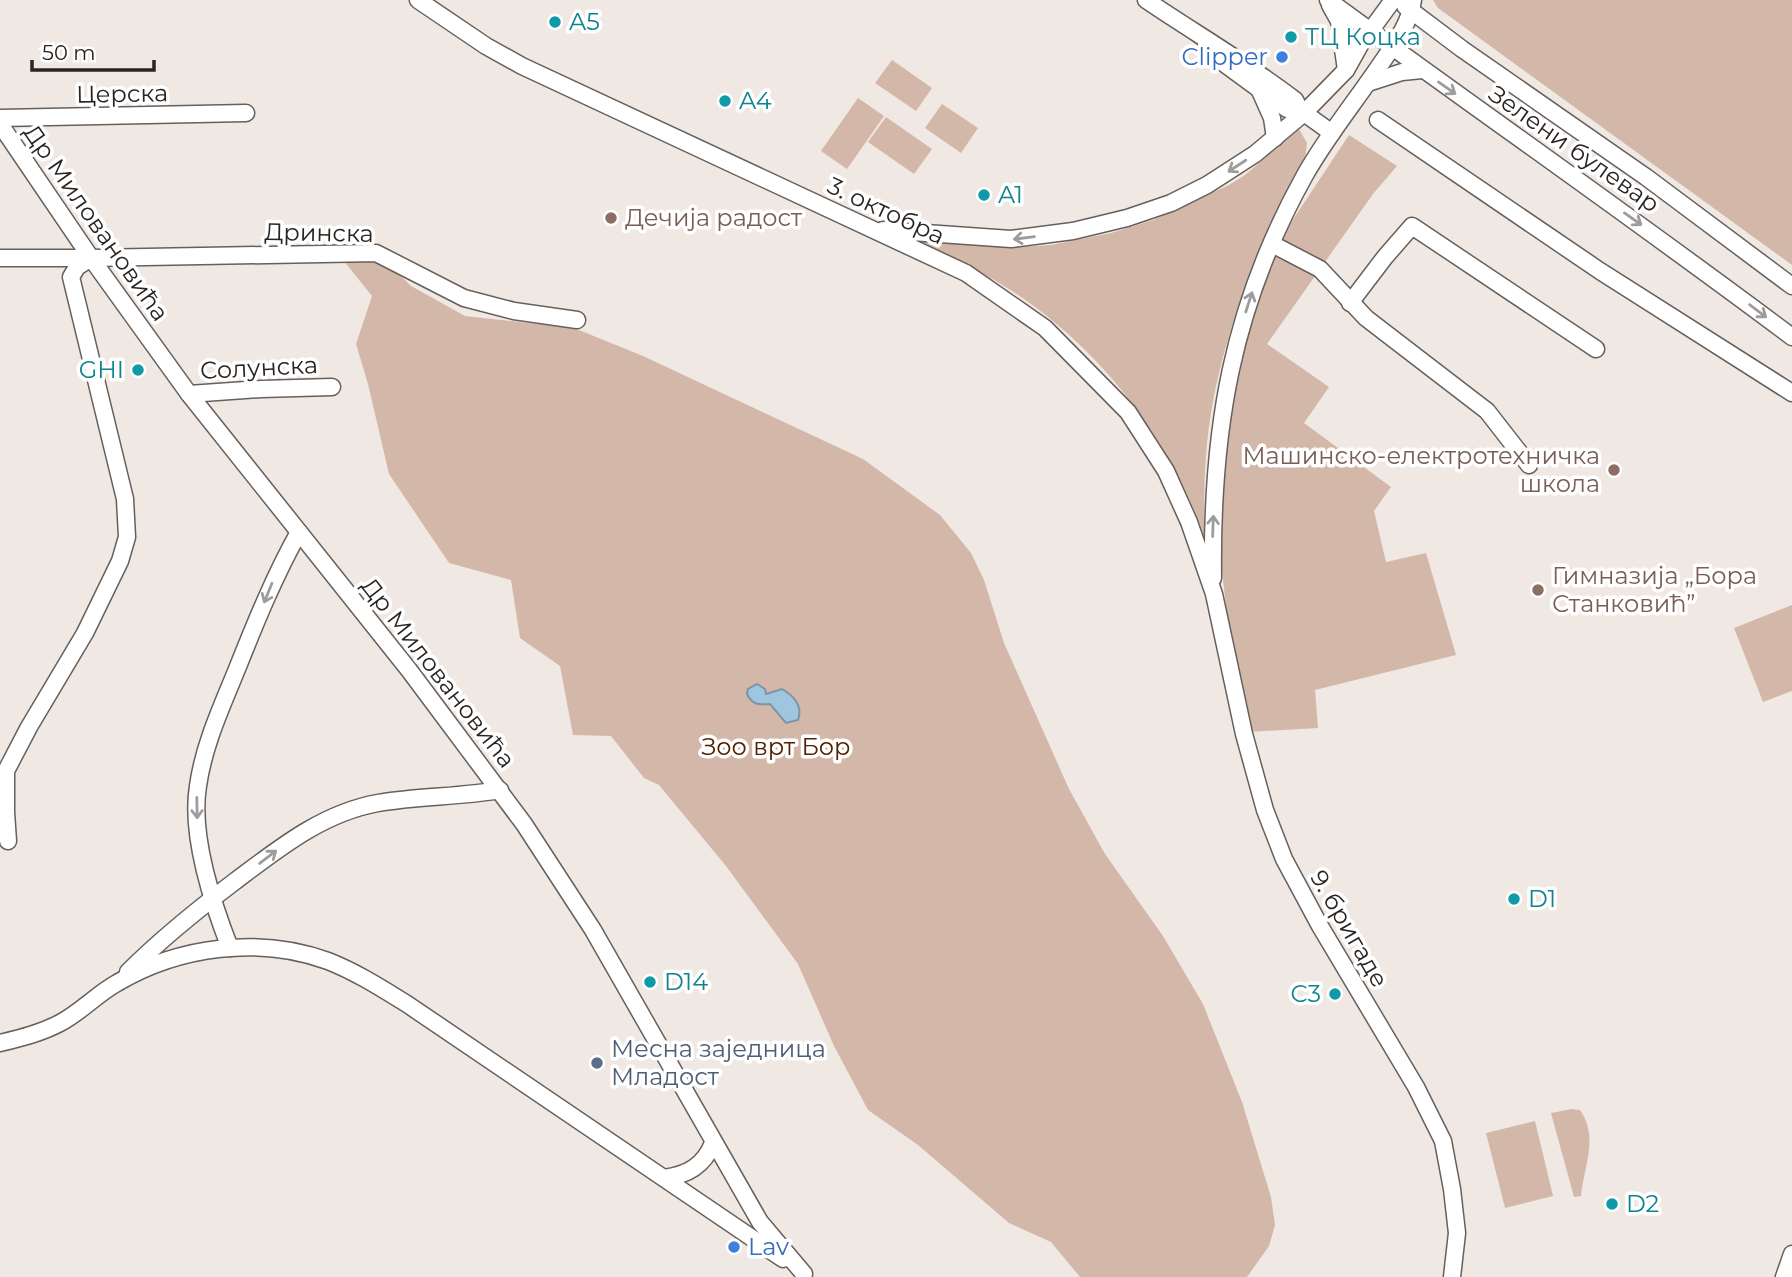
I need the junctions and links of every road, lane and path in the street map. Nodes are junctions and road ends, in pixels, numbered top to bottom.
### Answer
1 (418, 0) edge
2 (1146, 0) edge
3 (1328, 0) edge
4 (1395, 0) edge
5 (1412, 6) edge
6 (1371, 32) junction
7 (1206, 42) junction
8 (1392, 48) junction
9 (1346, 70) junction
10 (1422, 70) junction
11 (1368, 83) junction
12 (1259, 89) junction
13 (1302, 112) junction
14 (246, 113) dead end
15 (0, 118) edge
16 (1378, 120) dead end
17 (0, 124) edge
18 (1332, 133) junction
19 (1275, 138) junction
20 (874, 229) junction
21 (1272, 244) junction
22 (0, 258) edge
23 (90, 258) junction
24 (1792, 286) edge
25 (1350, 303) junction
26 (577, 320) dead end
27 (1792, 337) edge
28 (1595, 349) dead end
29 (331, 387) dead end
30 (1792, 393) edge
31 (189, 394) junction
32 (1529, 465) dead end
33 (299, 533) junction
34 (1214, 594) junction
35 (500, 790) junction
36 (8, 841) dead end
37 (213, 898) junction
38 (230, 948) junction
39 (119, 981) junction
40 (0, 1043) edge
41 (713, 1143) junction
42 (664, 1178) junction
43 (1792, 1254) edge
44 (806, 1275) edge
45 (1452, 1277) edge
46 (1784, 1277) edge

1 - 20 street, 3. октобра
2 - 7 street
3 - 6 street, Зелени булевар
3 - 9 street
4 - 5 street, Зелени булевар
4 - 6 street
5 - 8 street
5 - 24 street, Зелени булевар
6 - 8 street, Зелени булевар
6 - 9 street
7 - 12 street
7 - 13 street
8 - 10 street, Зелени булевар
8 - 11 street
9 - 13 street
10 - 11 street
10 -> 27 street, Зелени булевар
11 - 18 street
12 - 13 street
12 - 19 street
13 - 18 street
13 - 19 street
14 - 15 street, Церска
16 - 30 street
17 - 23 street, Др Миловановића
18 - 21 street
19 -> 20 street
20 - 34 street, 3. октобра
21 - 25 street
34 -> 21 street
22 - 23 street, Дринска
23 - 26 street, Дринска
23 - 31 street, Др Миловановића
23 - 36 street
25 - 28 street
25 - 32 street
29 - 31 street, Солунска
31 - 33 street, Др Миловановића
33 - 35 street, Др Миловановића
33 -> 37 street
34 - 45 street, 9. бригаде
37 -> 35 street
35 - 41 street, Др Миловановића
37 - 38 street
37 - 39 street
38 - 39 street
38 - 42 street
39 - 40 street
41 - 42 street
41 - 44 street, Др Миловановића
42 - 44 street
43 - 46 street

